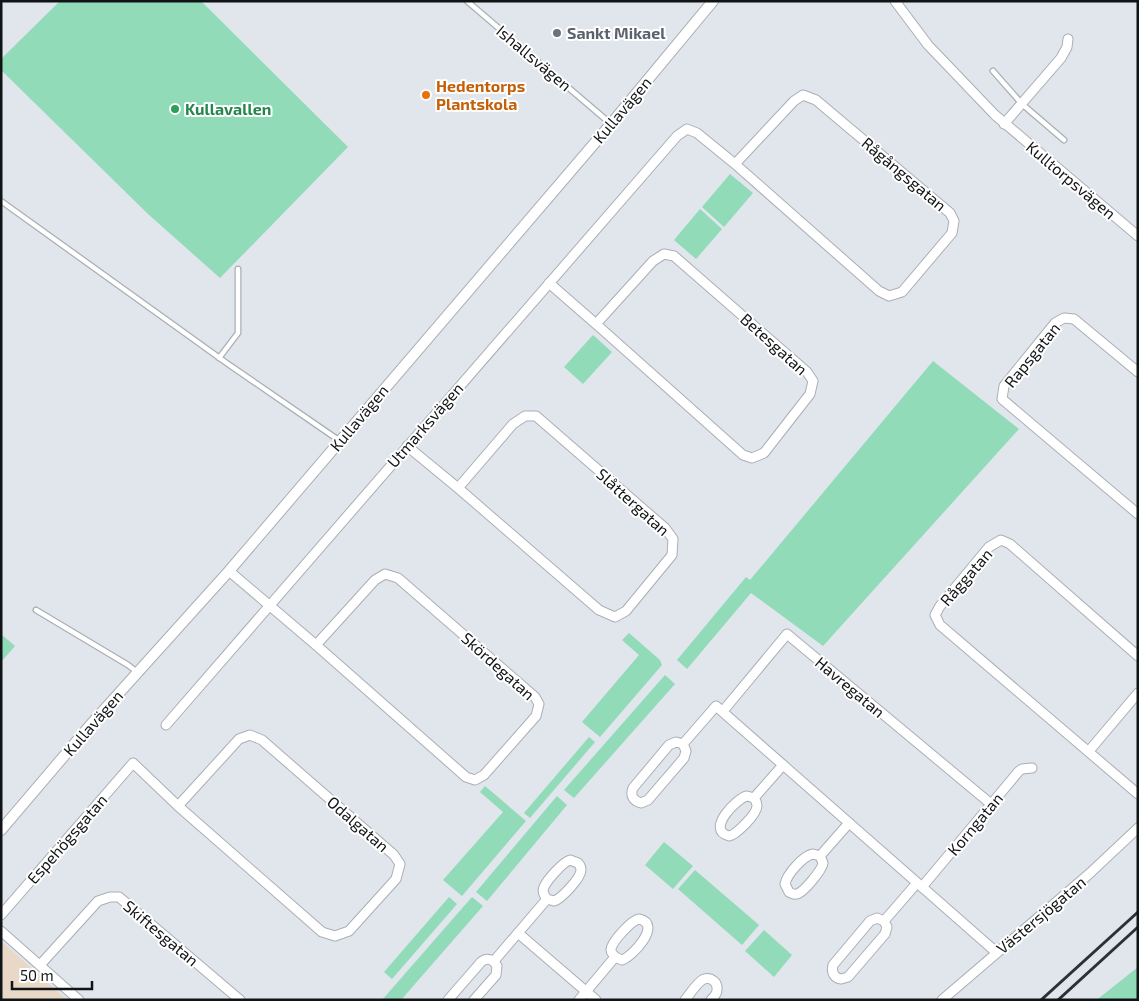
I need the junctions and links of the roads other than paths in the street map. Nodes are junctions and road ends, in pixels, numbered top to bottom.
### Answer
1 (467, 1) edge
2 (713, 1) edge
3 (895, 1) edge
4 (1068, 39) dead end
5 (992, 72) dead end
6 (1022, 104) junction
7 (611, 124) junction
8 (1004, 124) junction
9 (687, 129) joint
10 (1064, 140) dead end
11 (735, 164) junction
12 (1, 200) edge
13 (1138, 236) edge
14 (238, 269) dead end
15 (548, 283) junction
16 (596, 324) junction
17 (220, 358) junction
18 (1138, 372) edge
19 (340, 441) junction
20 (408, 446) junction
21 (458, 488) junction
22 (1138, 514) edge
23 (229, 571) junction
24 (270, 605) junction
25 (36, 610) dead end
26 (316, 645) junction
27 (1138, 656) edge
28 (138, 673) junction
29 (1138, 693) edge
30 (723, 711) junction
31 (166, 725) dead end
32 (683, 744) junction
33 (1089, 751) junction
34 (133, 763) joint
35 (783, 765) junction
36 (1032, 768) dead end
37 (1138, 794) edge
38 (754, 798) junction
39 (991, 804) junction
40 (178, 806) junction
41 (849, 823) junction
42 (1138, 828) edge
43 (1, 830) edge
44 (820, 856) junction
45 (919, 885) junction
46 (547, 899) junction
47 (1, 915) edge
48 (884, 921) junction
49 (1, 931) edge
50 (518, 933) junction
51 (996, 952) junction
52 (615, 957) junction
53 (494, 961) junction
54 (40, 965) junction
55 (586, 991) junction
56 (79, 1000) edge
57 (240, 1000) edge
58 (448, 1000) edge
59 (474, 1000) edge
60 (579, 1000) edge
61 (596, 1000) edge
62 (685, 1000) edge
63 (711, 1000) edge
64 (942, 1000) edge

1 - 7 lane, Ishallsvägen
2 - 7 street, Kullavägen
3 - 8 street, Kulltorpsvägen
4 - 6 street
5 - 6 lane
6 - 8 street
6 - 10 lane
7 - 19 street, Kullavägen
8 - 13 street, Kulltorpsvägen
9 - 11 street, Rågångsgatan
9 - 15 street, Utmarksvägen
11 - 11 street, Rågångsgatan
12 - 17 lane
14 - 17 lane
15 - 16 street, Betesgatan
15 - 20 street, Utmarksvägen
16 - 16 street, Betesgatan
17 - 19 lane
18 - 22 street, Rapsgatan
19 - 23 street, Kullavägen
20 - 21 street, Slåttergatan
20 - 24 street, Utmarksvägen
21 - 21 street, Slåttergatan
23 - 24 street, Skördegatan
23 - 28 street, Kullavägen
24 - 26 street, Skördegatan
24 - 31 street, Utmarksvägen
25 - 28 lane
26 - 26 street, Skördegatan
27 - 33 street, Råggatan
28 - 43 street, Kullavägen
29 - 33 street
30 - 32 street, Havregatan
30 - 35 street
30 - 39 street, Havregatan
32 - 32 street, Havregatan
33 - 37 street, Råggatan
34 - 40 street, Odalgatan
34 - 47 street, Espehögsgatan
35 - 38 street
35 - 41 street
36 - 39 street, Korngatan
38 - 38 street
39 - 45 street, Korngatan
40 - 40 street, Odalgatan
41 - 44 street
41 - 45 street
42 - 51 street, Västersjögatan
44 - 44 street
45 - 48 street
45 - 51 street
46 - 46 street
46 - 50 street
48 - 48 street
49 - 54 street
50 - 53 street
50 - 55 street
51 - 64 street, Västersjögatan
52 - 52 street
52 - 55 street
53 - 58 street
53 - 59 street
54 - 56 street
54 - 57 street, Skiftesgatan
55 - 60 street
55 - 61 street
62 - 63 street

